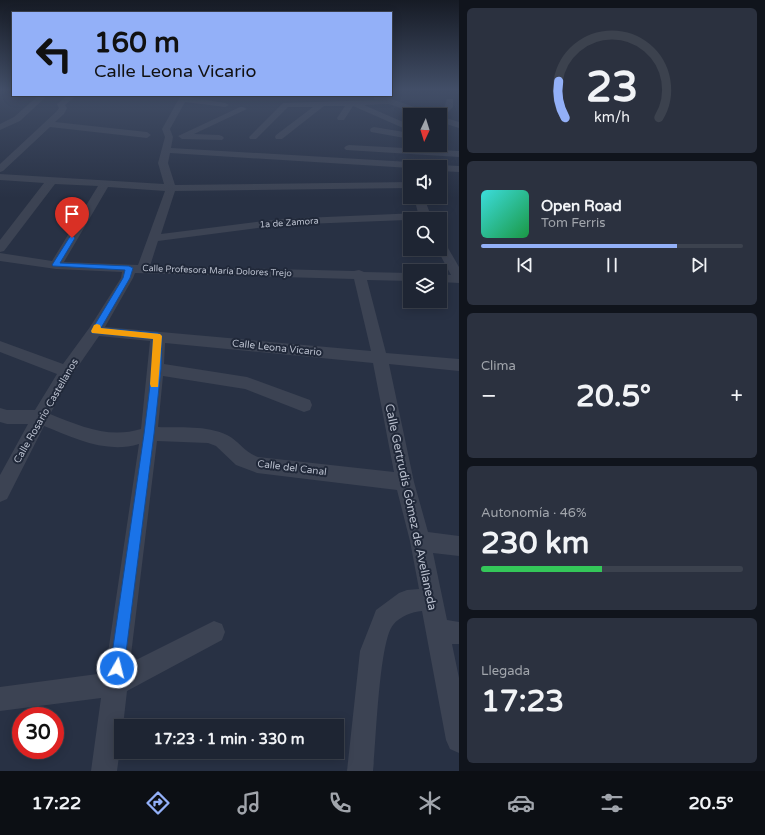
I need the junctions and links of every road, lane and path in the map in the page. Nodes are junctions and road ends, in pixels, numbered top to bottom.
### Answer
1 (47, 126) edge
2 (67, 126) edge
3 (168, 126) edge
4 (205, 126) edge
5 (265, 126) edge
6 (293, 126) edge
7 (374, 130) dead end
8 (147, 135) dead end
9 (403, 135) edge
10 (182, 136) junction
11 (169, 137) junction
12 (253, 137) dead end
13 (279, 137) dead end
14 (219, 138) dead end
15 (349, 148) dead end
16 (166, 150) junction
17 (403, 151) edge
18 (407, 152) edge
19 (447, 152) edge
20 (459, 154) edge
21 (409, 160) edge
22 (403, 165) edge
23 (447, 168) edge
24 (0, 169) edge
25 (459, 169) edge
26 (0, 177) edge
27 (52, 180) junction
28 (105, 183) junction
29 (403, 185) edge
30 (171, 188) junction
31 (403, 219) edge
32 (154, 238) junction
33 (0, 248) edge
34 (447, 256) edge
35 (0, 257) edge
36 (56, 265) junction
37 (136, 268) junction
38 (359, 274) junction
39 (403, 277) edge
40 (447, 278) edge
41 (459, 278) edge
42 (95, 331) junction
43 (158, 336) junction
44 (0, 346) edge
45 (380, 358) junction
46 (459, 364) edge
47 (156, 369) junction
48 (66, 371) junction
49 (304, 404) dead end
50 (0, 415) edge
51 (40, 417) junction
52 (149, 434) junction
53 (405, 482) junction
54 (0, 494) edge
55 (420, 541) junction
56 (459, 546) edge
57 (432, 599) junction
58 (214, 632) dead end
59 (448, 632) edge
60 (115, 684) junction
61 (0, 699) edge
62 (459, 740) edge
63 (104, 771) edge
64 (360, 771) edge

1 - 24 street
2 - 8 street
3 - 11 street
4 - 10 street
5 - 12 street
6 - 13 street
7 - 9 street
10 - 11 street
10 - 14 street
11 - 16 street
15 - 17 street
16 - 22 street
16 - 30 street
18 - 21 street
19 - 20 street
23 - 25 street
26 - 27 street
27 - 28 street
27 - 33 street
28 - 30 street
28 - 36 street
29 - 30 street
30 - 32 street, Calle Rosario Castellanos
31 - 32 street, 1a de Zamora
32 - 37 street, Calle Rosario Castellanos
34 - 41 street
35 - 36 street, Calle Profesora María Dolores Trejo
36 - 37 street, Calle Profesora María Dolores Trejo
37 - 38 street, Calle Profesora María Dolores Trejo
37 - 42 street, Calle Rosario Castellanos
38 - 39 street, Calle Profesora María Dolores Trejo
38 - 45 street, Calle Gertrudis Gómez de Avellaneda
40 - 41 street
42 - 43 street, Calle Leona Vicario
42 - 48 street, Calle Rosario Castellanos
43 - 45 street, Calle Leona Vicario
43 - 47 street
44 - 48 street
45 - 46 street, Calle Leona Vicario
45 - 53 street, Calle Gertrudis Gómez de Avellaneda
47 - 49 street
47 - 52 street
48 - 51 street, Calle Rosario Castellanos
50 - 51 street, Calle del Canal
51 - 52 street, Calle del Canal
51 - 54 street, Calle Rosario Castellanos
52 - 53 street, Calle del Canal
52 - 60 street
53 - 55 street, Calle Gertrudis Gómez de Avellaneda
55 - 56 street
55 - 57 street, Calle Gertrudis Gómez de Avellaneda
57 - 59 street, Calle Gertrudis Gómez de Avellaneda
57 - 64 street
58 - 60 street
59 - 62 street, Calle Gertrudis Gómez de Avellaneda
60 - 61 street
60 - 63 street

